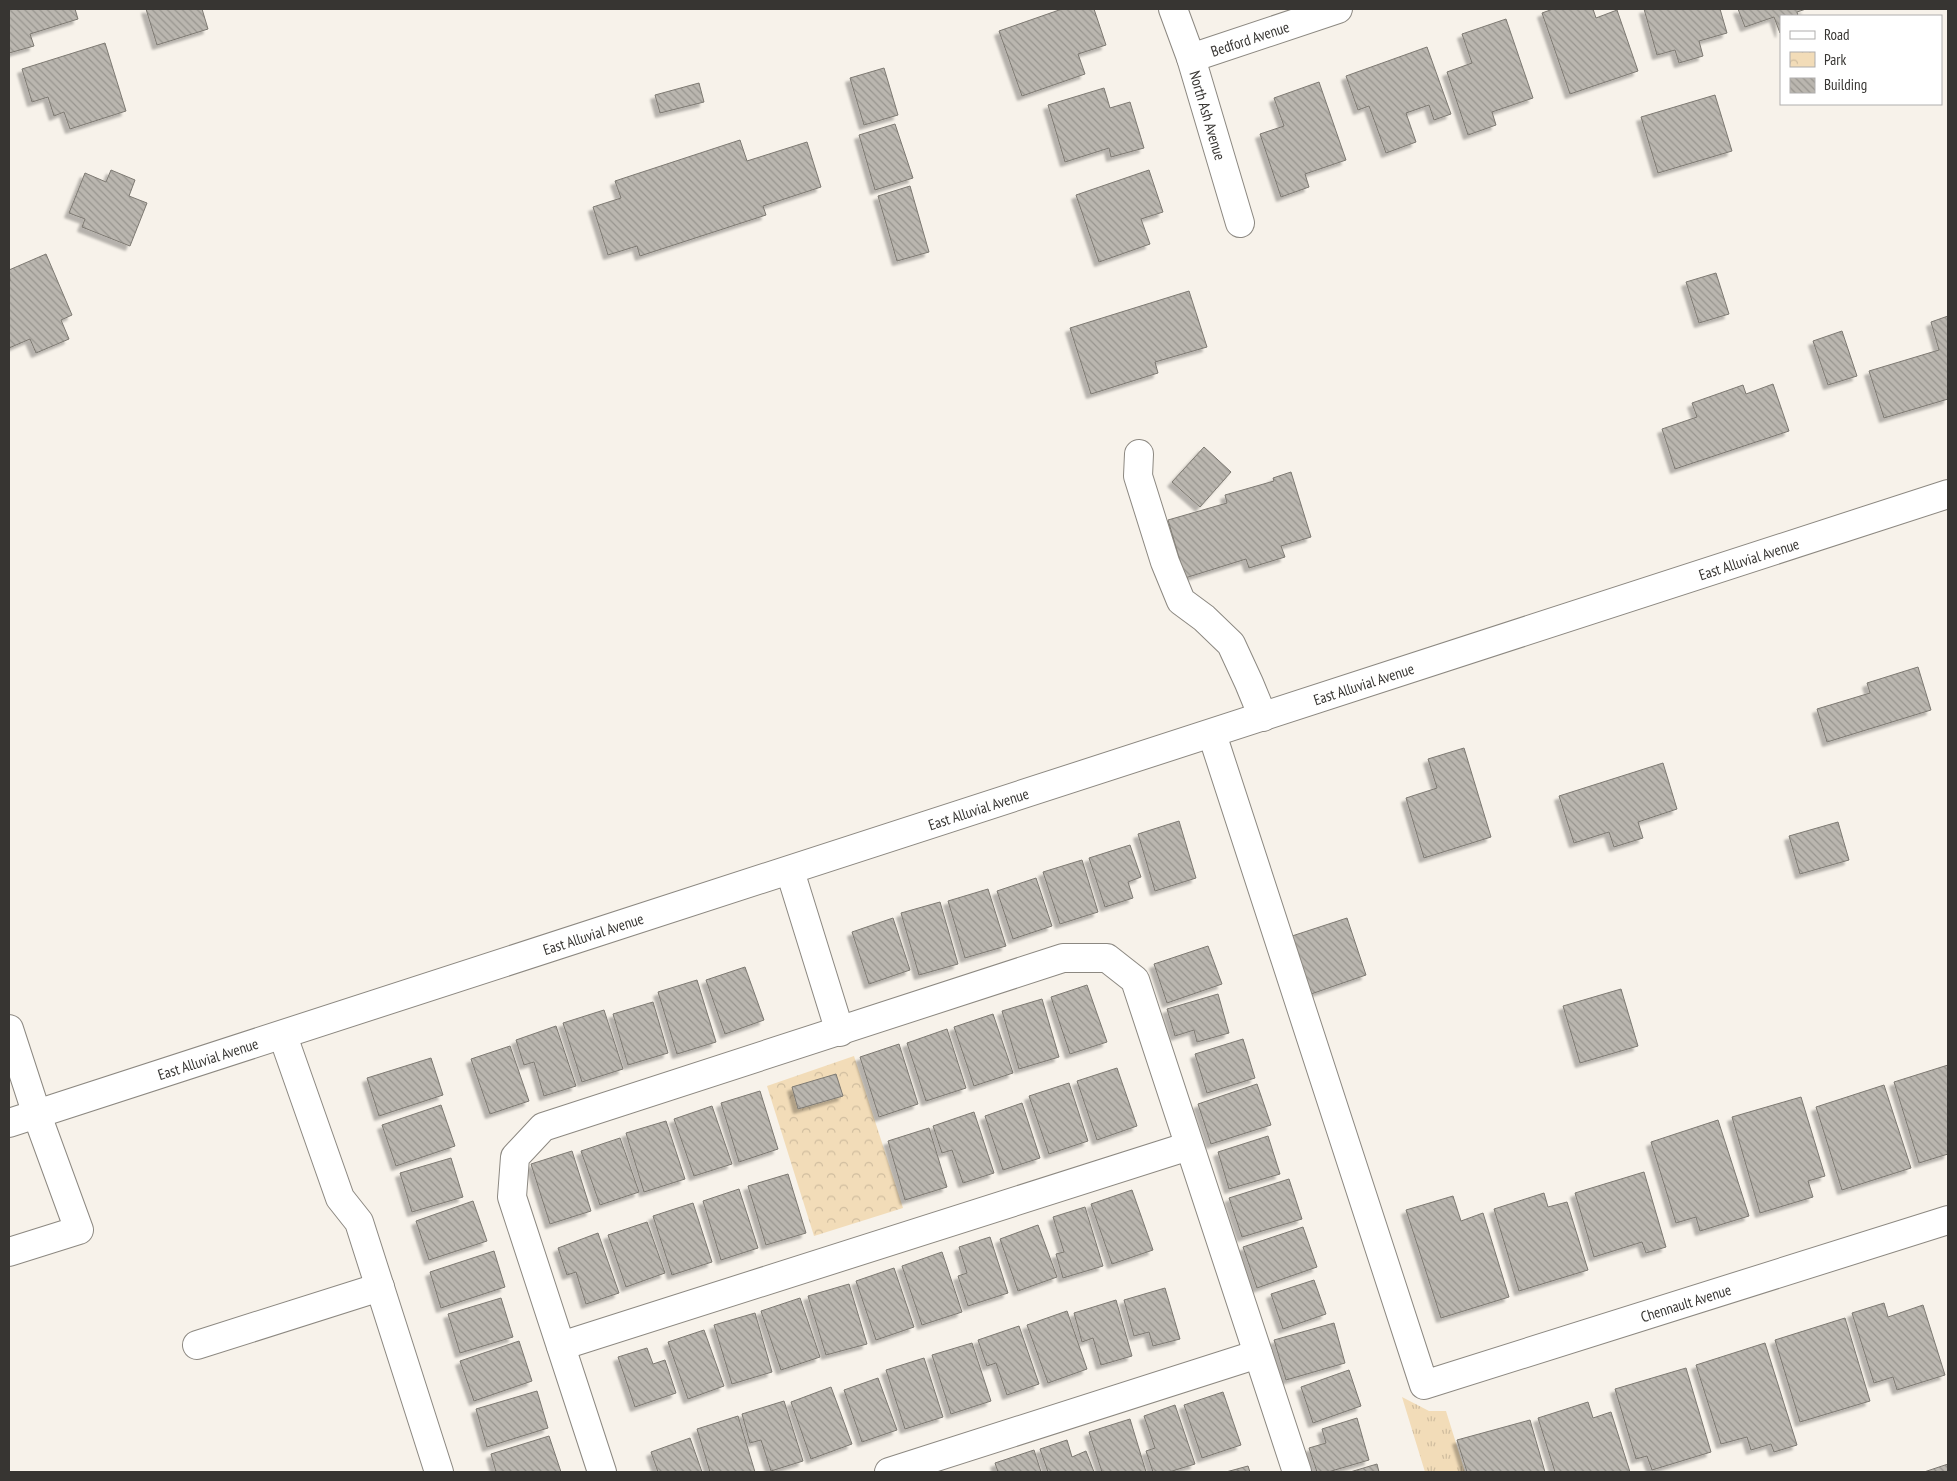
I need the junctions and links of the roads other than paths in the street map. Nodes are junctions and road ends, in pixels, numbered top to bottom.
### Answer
1 (1172, 9) edge
2 (1338, 9) edge
3 (1191, 58) junction
4 (1240, 223) dead end
5 (1139, 454) dead end
6 (1948, 494) edge
7 (1263, 717) junction
8 (1212, 734) junction
9 (790, 871) junction
10 (9, 1029) edge
11 (840, 1032) junction
12 (283, 1036) junction
13 (36, 1114) junction
14 (9, 1123) edge
15 (1189, 1146) junction
16 (1948, 1220) edge
17 (9, 1252) edge
18 (380, 1287) junction
19 (197, 1345) dead end
20 (561, 1346) junction
21 (1258, 1354) junction
22 (439, 1472) edge
23 (602, 1472) edge
24 (890, 1472) edge
25 (1297, 1472) edge

1 - 3 street, North Ash Avenue
2 - 3 street, Bedford Avenue
3 - 4 street, North Ash Avenue
5 - 7 street
6 - 7 street, East Alluvial Avenue
7 - 8 street, East Alluvial Avenue
8 - 9 street, East Alluvial Avenue
8 - 16 street, Chennault Avenue
9 - 11 street
9 - 12 street, East Alluvial Avenue
10 - 13 street
11 - 15 street
11 - 20 street
12 - 13 street, East Alluvial Avenue
12 - 18 street
13 - 14 street, East Alluvial Avenue
13 - 17 street
15 - 20 street
15 - 21 street
18 - 19 street
18 - 22 street
20 - 23 street
21 - 24 street
21 - 25 street

